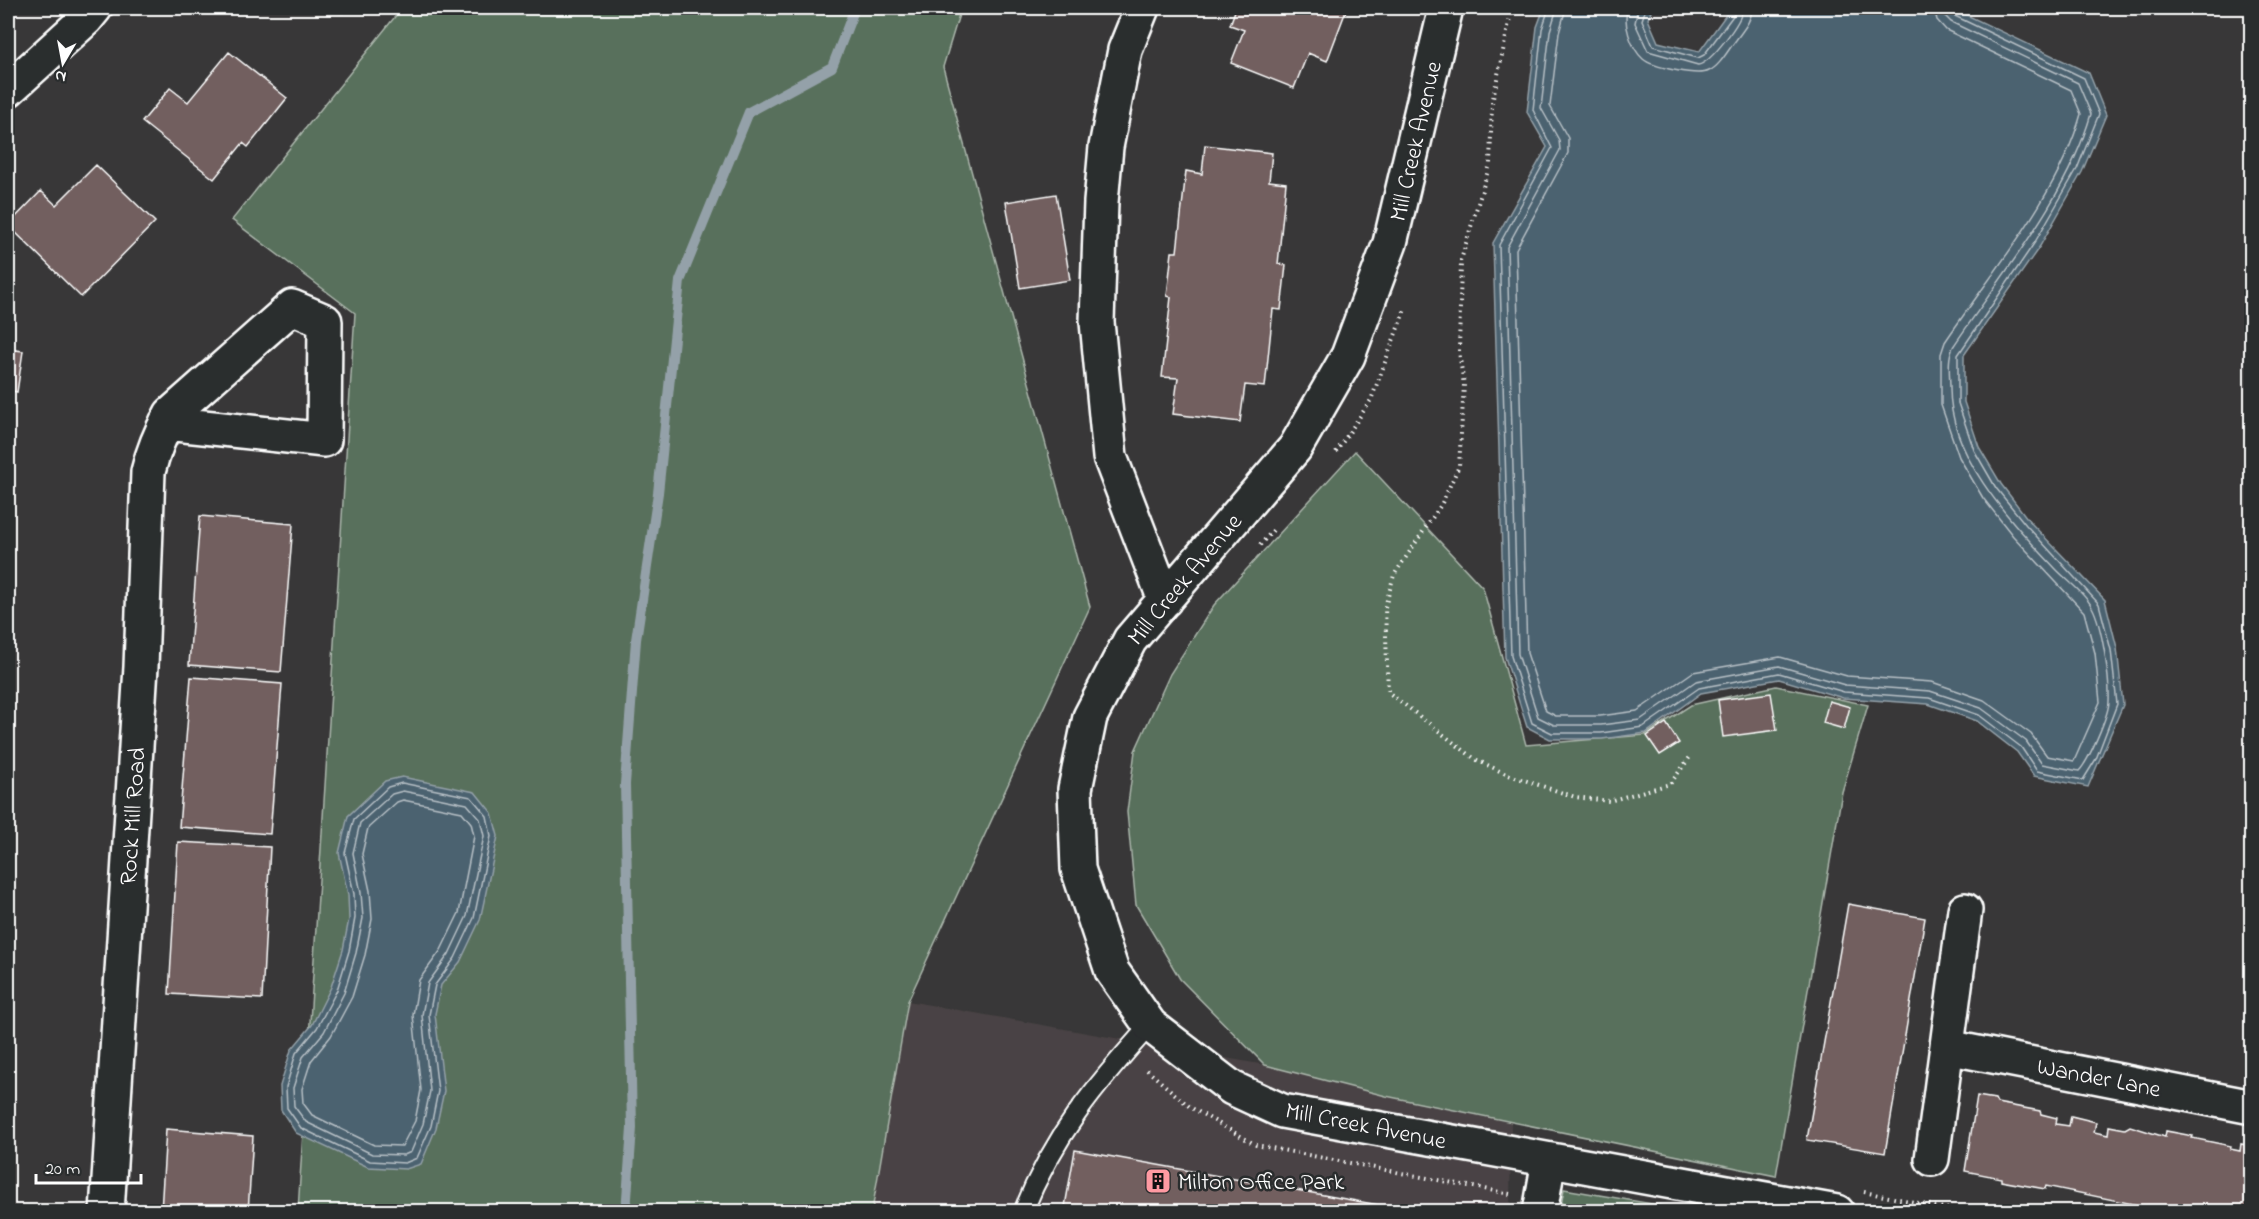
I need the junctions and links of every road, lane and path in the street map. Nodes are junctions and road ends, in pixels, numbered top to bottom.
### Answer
1 (95, 8) edge
2 (1142, 8) edge
3 (1446, 8) edge
4 (1512, 8) edge
5 (8, 90) edge
6 (1408, 297) dead end
7 (166, 423) junction
8 (1335, 453) dead end
9 (1279, 523) dead end
10 (1257, 548) dead end
11 (1165, 600) junction
12 (1690, 757) dead end
13 (1965, 910) dead end
14 (1150, 1025) junction
15 (1947, 1047) junction
16 (2252, 1107) edge
17 (1932, 1159) dead end
18 (1550, 1160) junction
19 (1848, 1201) edge
20 (1744, 1204) edge
21 (107, 1212) edge
22 (1023, 1212) edge
23 (1540, 1212) edge
24 (1964, 1212) edge

1 - 5 street
2 - 11 street
3 - 11 street, Mill Creek Avenue
4 - 12 path
6 - 8 path
7 - 7 street, Rock Mill Road
7 - 21 street, Rock Mill Road
9 - 10 path
11 - 14 street, Mill Creek Avenue
13 - 15 street
14 - 18 street, Mill Creek Avenue
14 - 22 lane
15 - 16 street, Wander Lane
15 - 17 street
18 - 20 street, Mill Creek Avenue
18 - 23 street
19 - 20 street, Mill Creek Avenue
19 - 24 path

